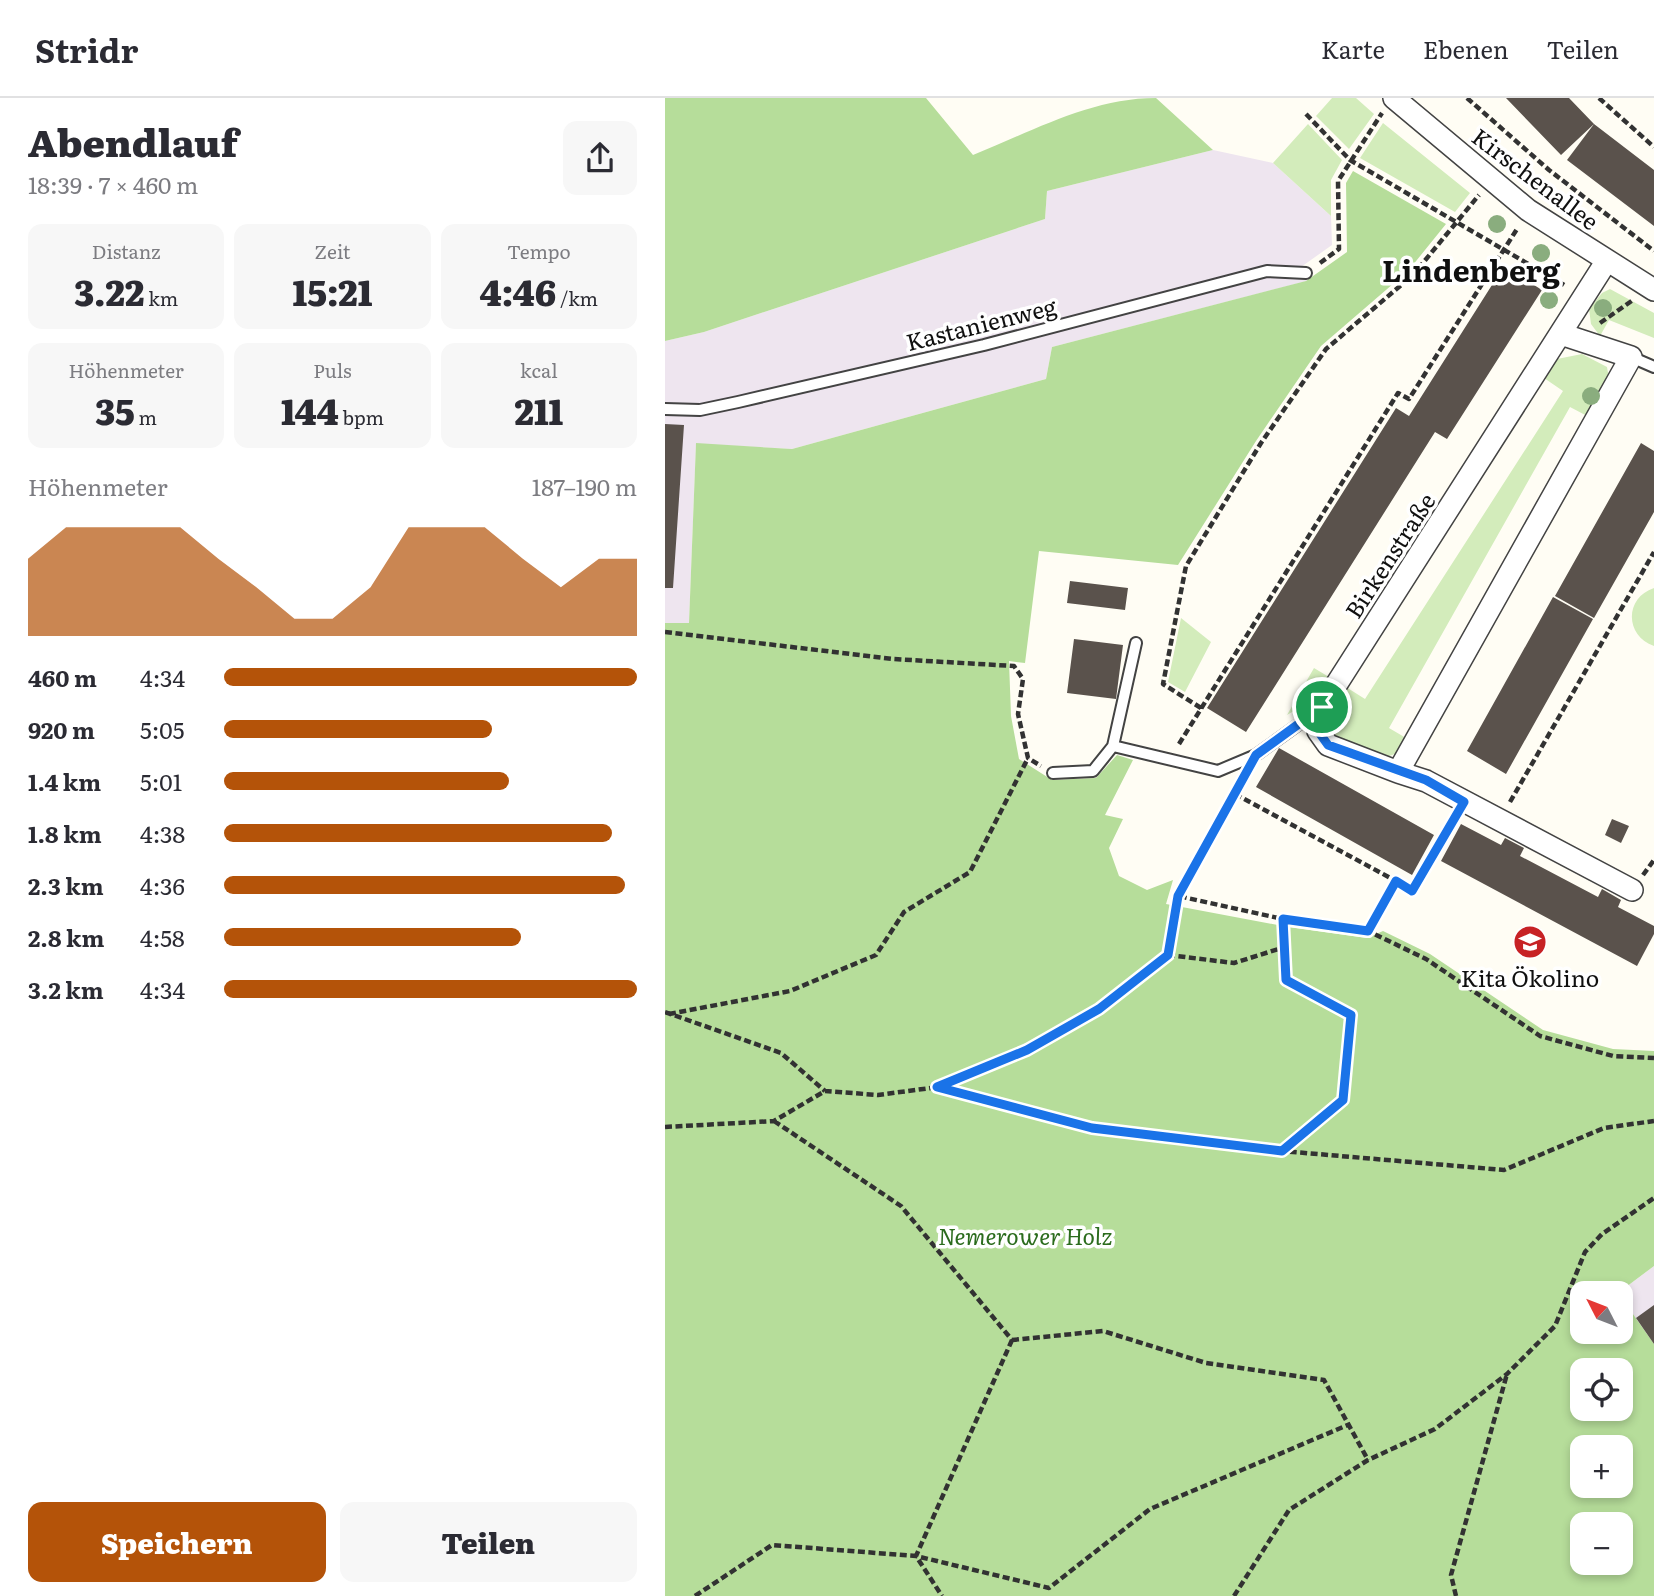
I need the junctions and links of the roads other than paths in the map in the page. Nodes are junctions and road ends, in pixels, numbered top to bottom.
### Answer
1 (1390, 103) edge
2 (1606, 262) junction
3 (1305, 273) road end
4 (1652, 289) edge
5 (1568, 336) junction
6 (1631, 357) junction
7 (1654, 367) edge
8 (665, 409) edge
9 (1136, 643) dead end
10 (1322, 707) junction
11 (1113, 746) junction
12 (1398, 772) junction
13 (1053, 773) road end
14 (1632, 890) dead end

1 - 2 street, Kirschenallee
2 - 4 street, Kirschenallee
2 - 5 street, Birkenstraße
3 - 8 lane, Kastanienweg
5 - 6 street
5 - 10 street, Birkenstraße
6 - 7 lane
6 - 12 street
9 - 11 lane
10 - 11 lane
10 - 12 street
11 - 13 lane
12 - 14 street

